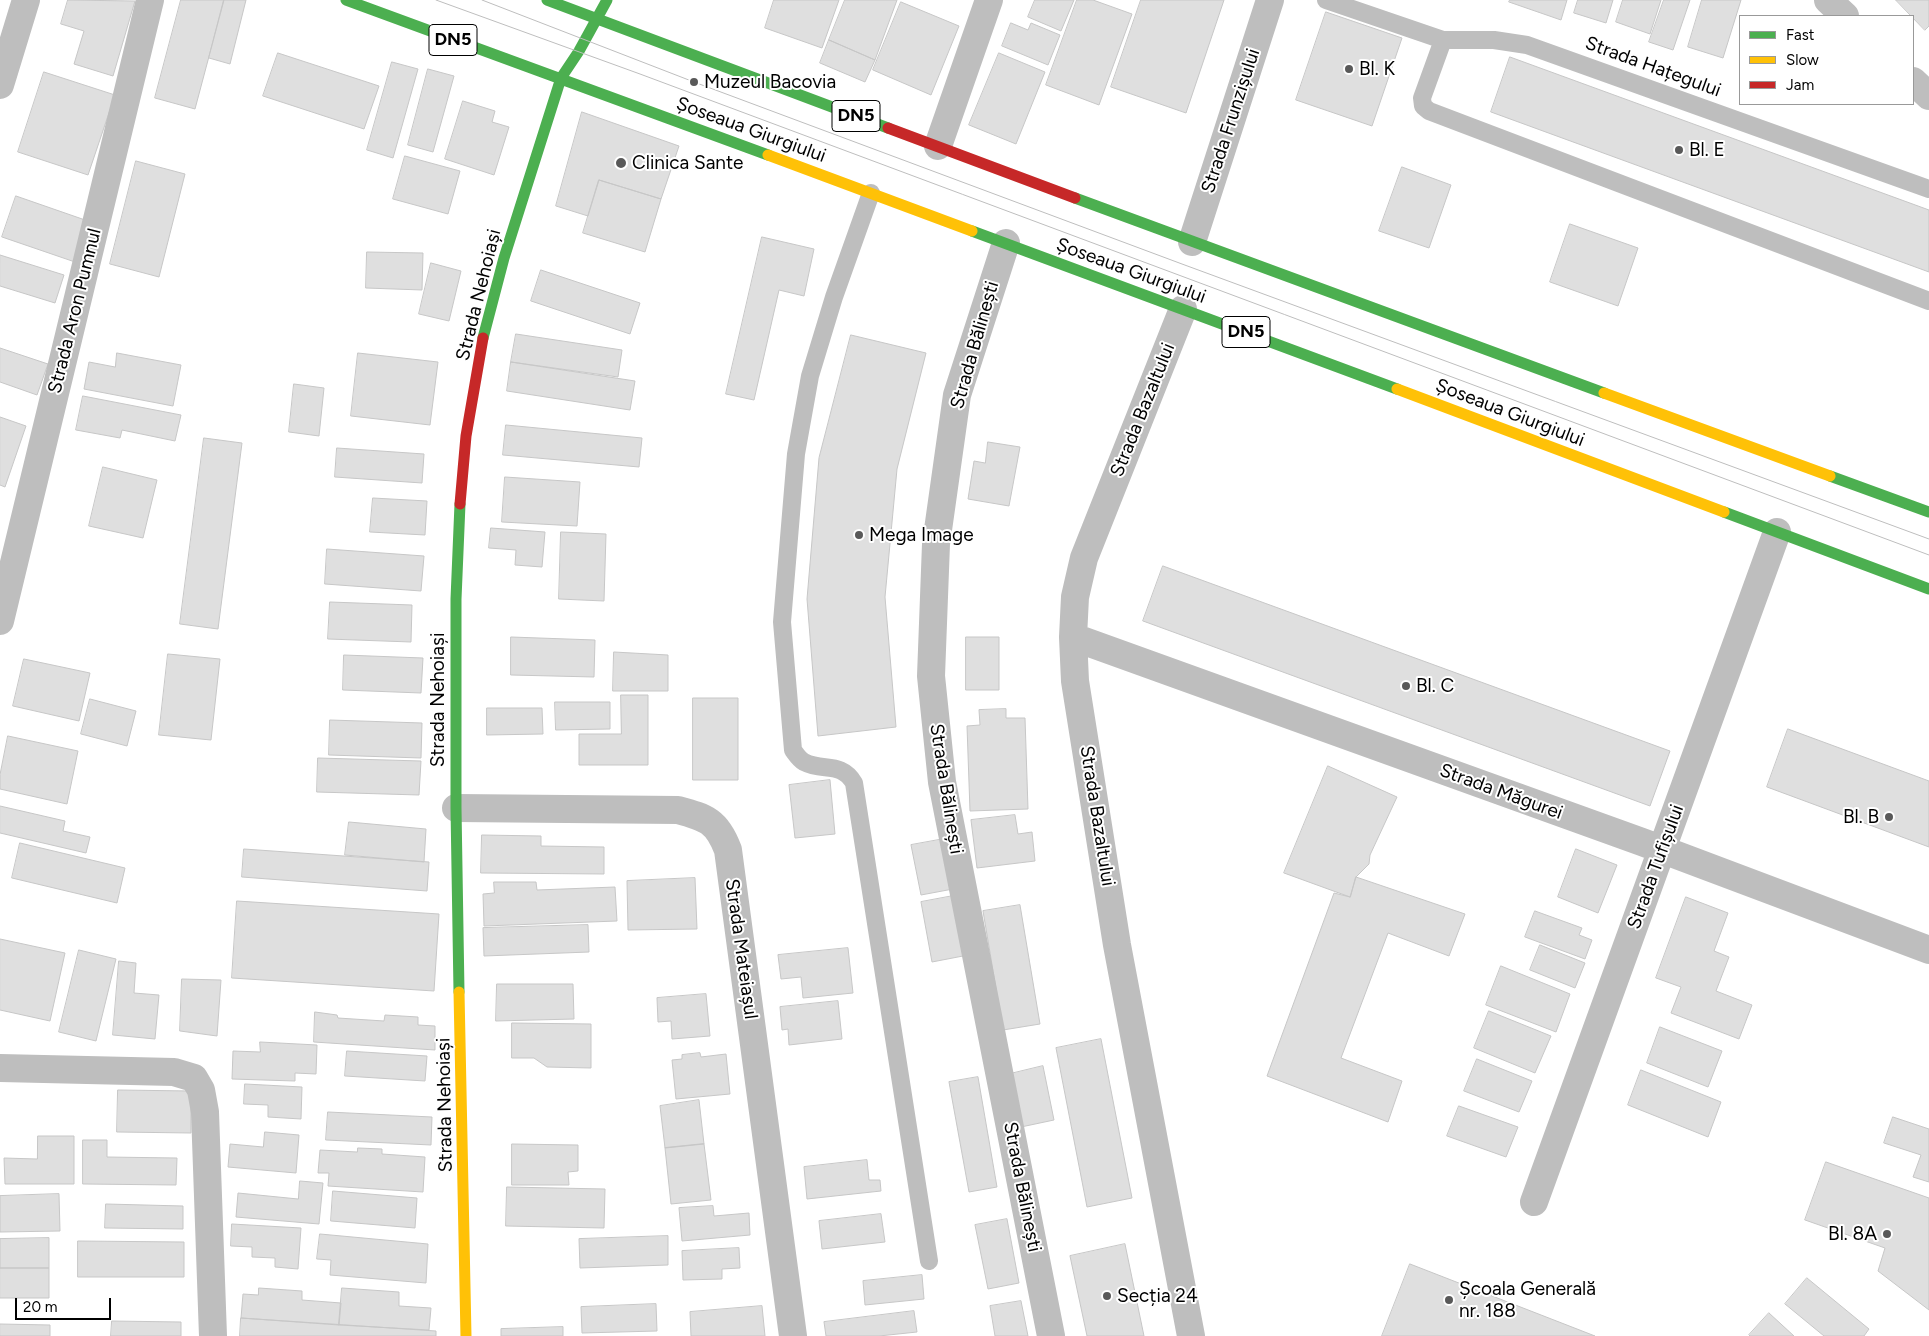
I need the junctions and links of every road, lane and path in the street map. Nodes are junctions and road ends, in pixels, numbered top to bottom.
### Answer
1 (26, 0) edge
2 (150, 0) edge
3 (346, 0) edge
4 (548, 0) edge
5 (607, 0) edge
6 (989, 0) edge
7 (1270, 0) edge
8 (1326, 0) edge
9 (1828, 0) edge
10 (1844, 15) edge
11 (598, 19) junction
12 (1443, 40) junction
13 (561, 78) junction
14 (1914, 82) edge
15 (0, 85) edge
16 (1929, 96) edge
17 (938, 146) junction
18 (1929, 189) edge
19 (871, 193) junction
20 (1192, 242) junction
21 (1006, 244) junction
22 (1929, 301) edge
23 (1183, 309) junction
24 (1929, 512) edge
25 (1777, 532) junction
26 (1929, 589) edge
27 (0, 622) edge
28 (1073, 637) junction
29 (456, 808) junction
30 (1662, 850) junction
31 (1929, 950) edge
32 (0, 1068) edge
33 (1534, 1202) dead end
34 (929, 1261) dead end
35 (212, 1336) edge
36 (466, 1336) edge
37 (793, 1336) edge
38 (1051, 1336) edge
39 (1191, 1336) edge

1 - 15 street
2 - 27 street, Strada Aron Pumnul
3 - 13 main road, Șoseaua Giurgiului / DN5
4 - 11 main road, DN5
5 - 11 main road, Strada Nehoiași
6 - 17 street
7 - 20 street, Strada Frunzișului
8 - 12 lane, Strada Hațegului
9 - 10 street
11 - 13 main road, Strada Nehoiași
11 - 17 main road, DN5
12 - 18 lane, Strada Hațegului
12 - 22 lane
13 - 19 main road, Șoseaua Giurgiului / DN5
13 - 29 main road, Strada Nehoiași
14 - 16 street
17 - 20 main road, DN5
19 - 21 main road, Șoseaua Giurgiului / DN5
19 - 34 lane
20 - 24 main road, DN5
21 - 23 main road, Șoseaua Giurgiului / DN5
21 - 38 street, Strada Bălinești
23 - 25 main road, Șoseaua Giurgiului / DN5
23 - 28 street, Strada Bazaltului
25 - 26 main road, Șoseaua Giurgiului / DN5
25 - 30 street, Strada Tufișului
28 - 30 street, Strada Măgurei
28 - 39 street, Strada Bazaltului
29 - 36 main road, Strada Nehoiași
29 - 37 street, Strada Mateiașul
30 - 31 street, Strada Măgurei
30 - 33 street, Strada Tufișului
32 - 35 street

